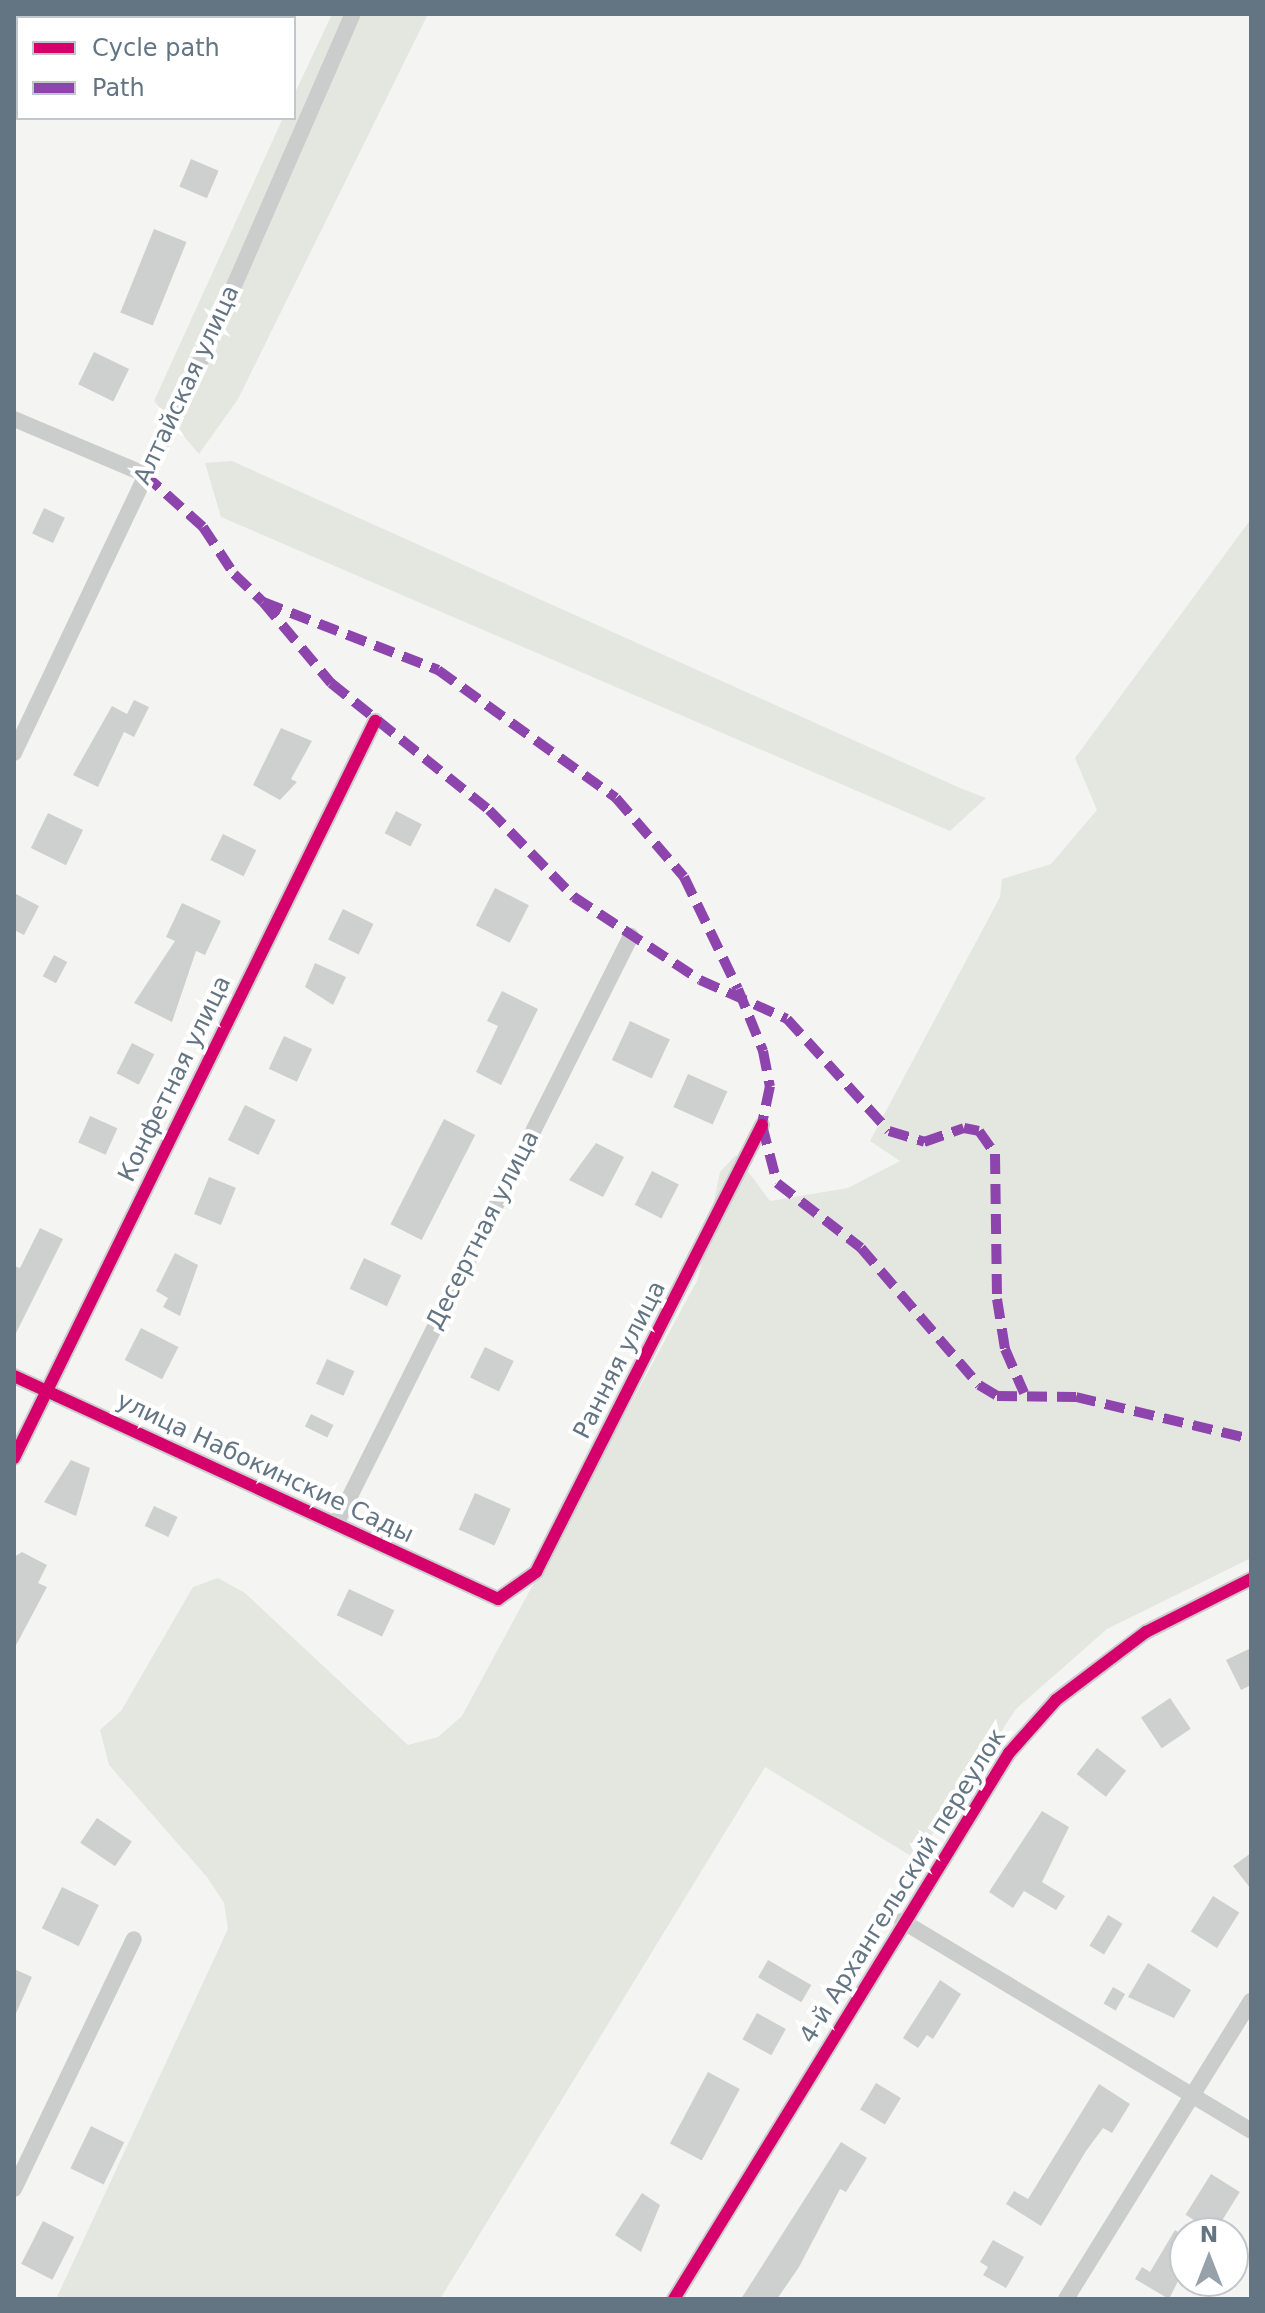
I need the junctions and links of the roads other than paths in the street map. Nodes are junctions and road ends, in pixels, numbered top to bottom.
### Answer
1 (353, 14) edge
2 (14, 419) edge
3 (144, 474) junction
4 (375, 721) dead end
5 (14, 753) edge
6 (631, 936) dead end
7 (762, 1125) dead end
8 (14, 1376) edge
9 (47, 1392) junction
10 (14, 1458) edge
11 (336, 1524) junction
12 (1251, 1579) edge
13 (498, 1599) joint
14 (902, 1921) junction
15 (134, 1939) dead end
16 (1251, 2001) edge
17 (1192, 2094) junction
18 (1251, 2131) edge
19 (14, 2189) edge
20 (674, 2299) edge
21 (1066, 2299) edge

1 - 3 street, Алтайская улица
2 - 3 street
3 - 5 street, Алтайская улица
4 - 9 street, Конфетная улица
6 - 11 street, Десертная улица
7 - 13 street, Ранняя улица
8 - 9 street, улица Набокинские Сады
9 - 10 street, Конфетная улица
9 - 11 street, улица Набокинские Сады
11 - 13 street, улица Набокинские Сады
12 - 14 street, 4-й Архангельский переулок
14 - 17 street
14 - 20 street, 4-й Архангельский переулок
15 - 19 street
16 - 17 street
17 - 18 street
17 - 21 street

